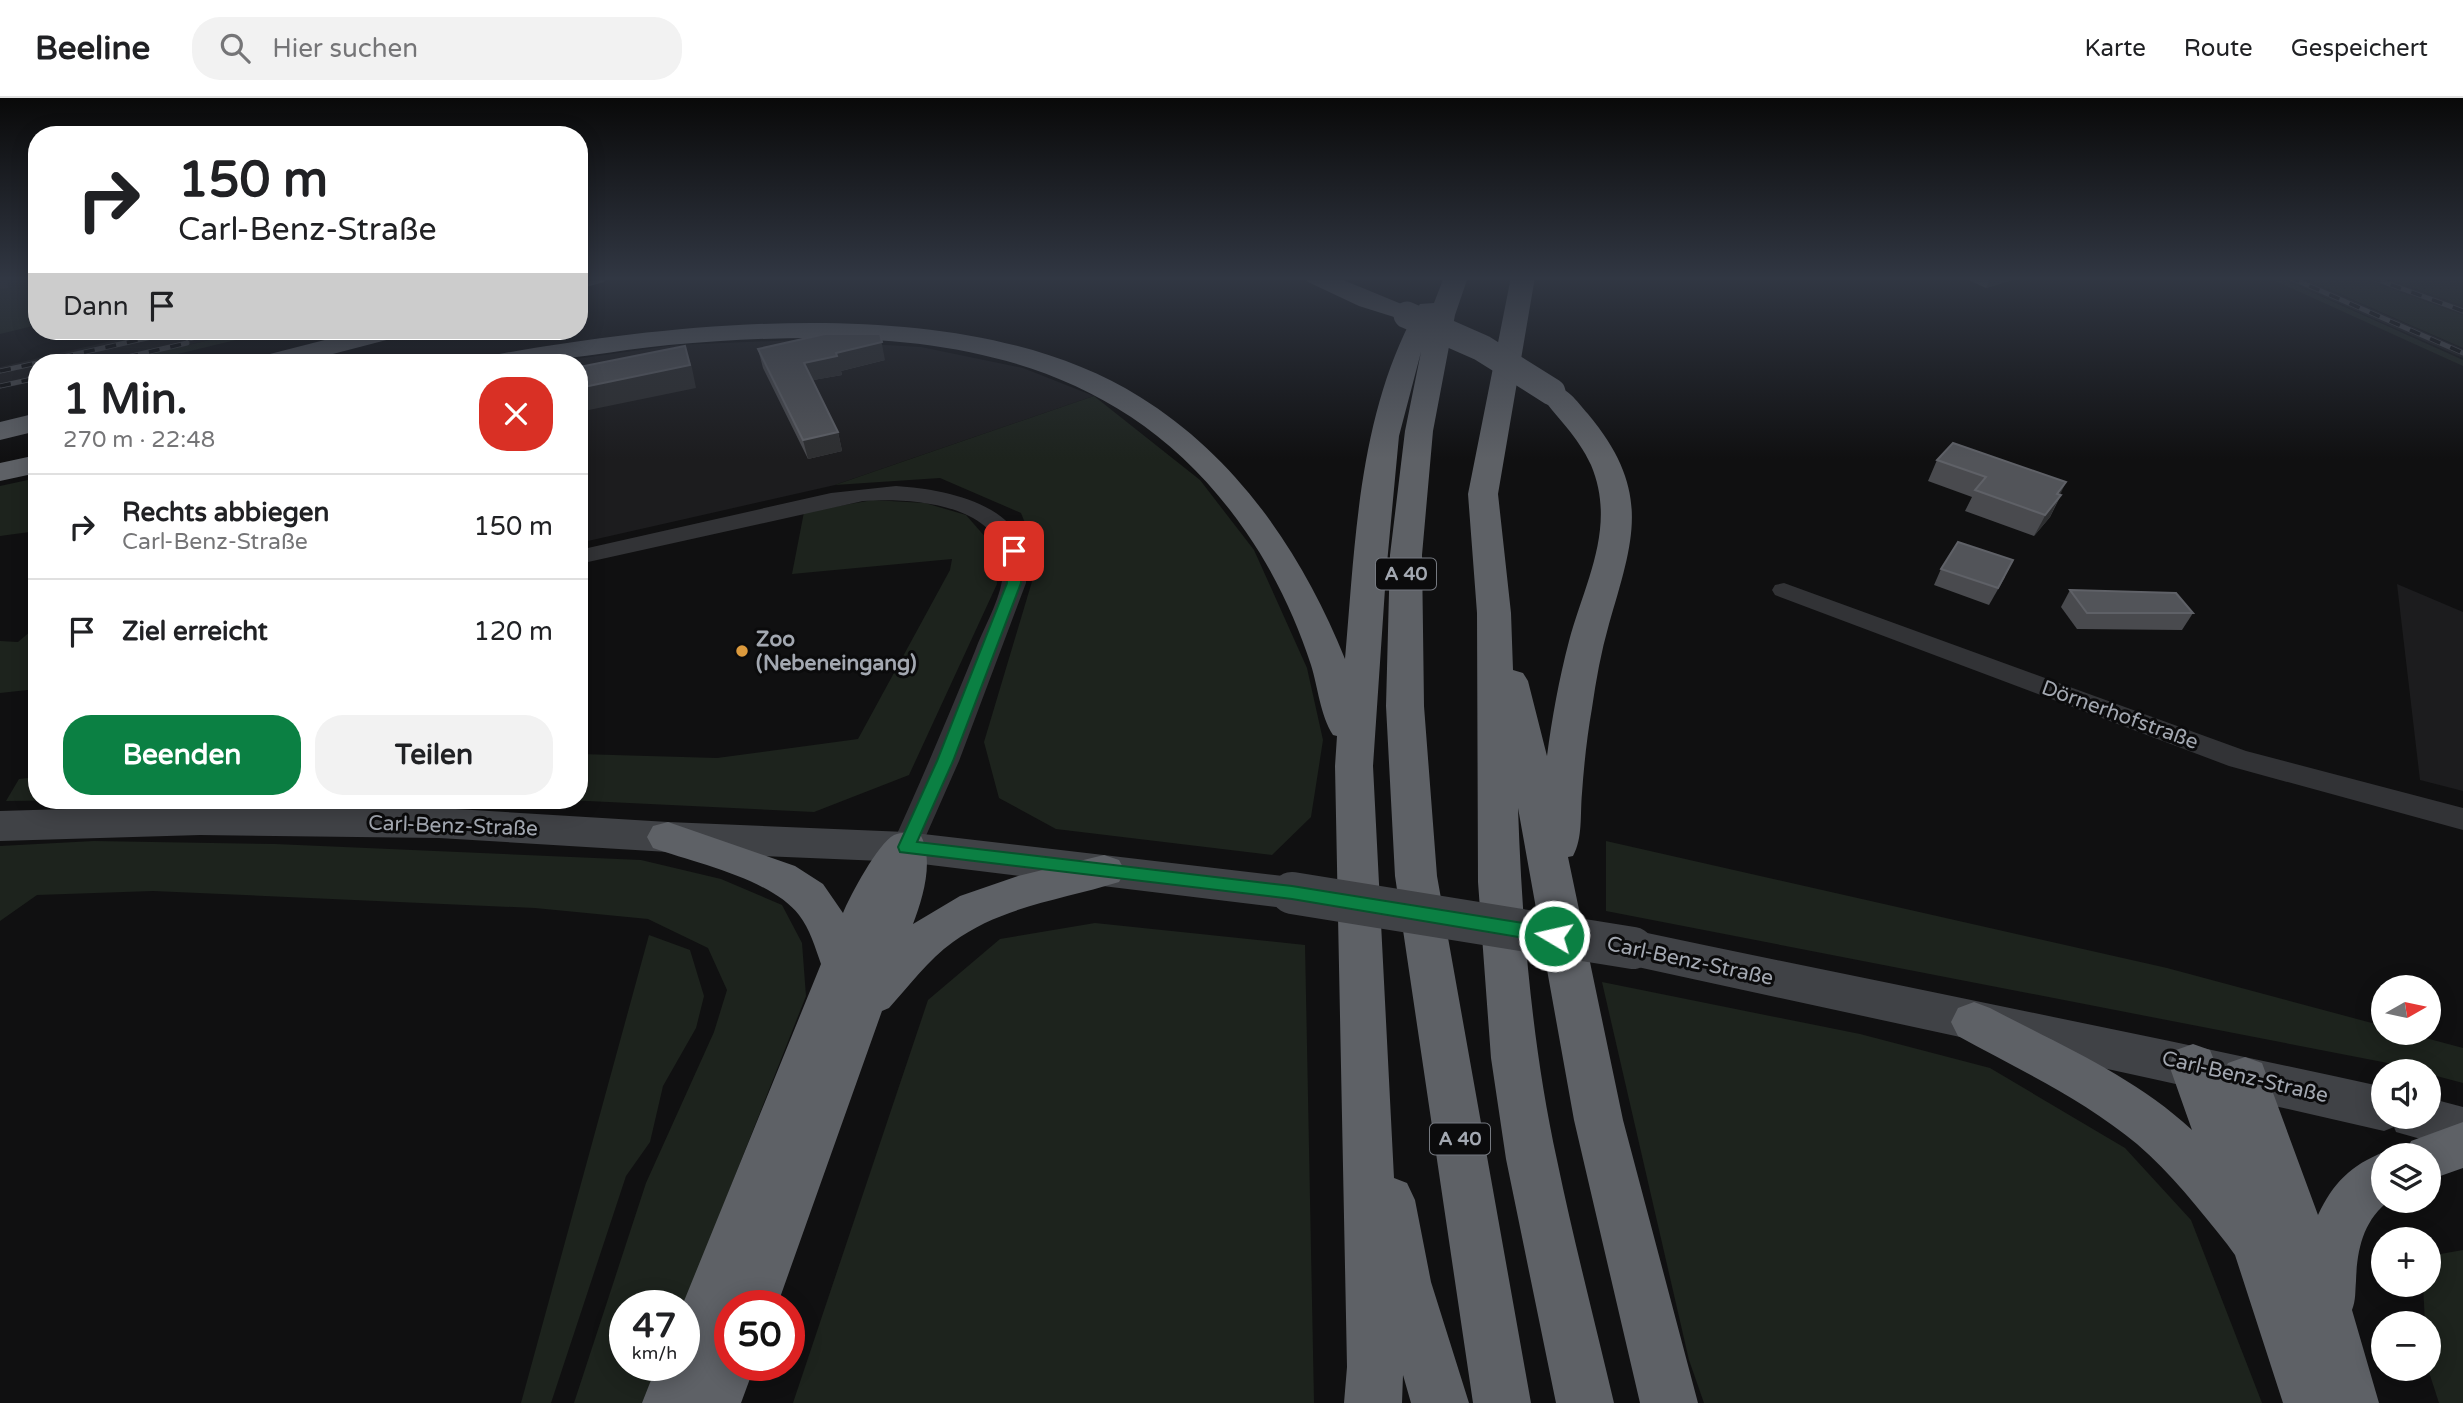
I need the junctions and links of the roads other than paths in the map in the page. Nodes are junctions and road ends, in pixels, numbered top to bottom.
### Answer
1 (662, 338) edge
2 (924, 338) edge
3 (1414, 338) edge
4 (1437, 338) edge
5 (1467, 338) edge
6 (1512, 338) edge
7 (355, 340) edge
8 (384, 340) edge
9 (302, 354) edge
10 (334, 354) edge
11 (546, 354) edge
12 (28, 424) edge
13 (0, 431) edge
14 (28, 433) edge
15 (0, 440) edge
16 (28, 466) edge
17 (0, 472) edge
18 (588, 555) edge
19 (1784, 590) dead end
20 (1494, 613) junction
21 (1354, 766) junction
22 (2463, 819) edge
23 (0, 826) edge
24 (668, 837) junction
25 (906, 847) junction
26 (1104, 872) junction
27 (1554, 903) junction
28 (843, 964) junction
29 (860, 1010) junction
30 (1974, 1022) junction
31 (2193, 1065) junction
32 (2245, 1078) junction
33 (1367, 1082) junction
34 (2371, 1106) edge
35 (2441, 1123) edge
36 (2463, 1129) edge
37 (2463, 1145) edge
38 (2441, 1153) edge
39 (2371, 1183) edge
40 (2257, 1241) junction
41 (755, 1290) edge
42 (2329, 1322) junction
43 (721, 1381) edge
44 (671, 1403) edge
45 (712, 1403) edge
46 (1373, 1403) edge
47 (1440, 1403) edge
48 (1502, 1403) edge
49 (1585, 1403) edge
50 (1669, 1403) edge
51 (2312, 1403) edge
52 (2350, 1403) edge

1 - 11 highway
2 - 21 highway
3 - 21 highway
4 - 48 highway, A 40
5 - 27 highway, bridge
6 - 20 highway
7 - 9 highway
8 - 10 highway
12 - 13 highway
14 - 15 highway
16 - 17 highway
18 - 25 street
19 - 22 street, Dörnerhofstraße
20 - 27 highway
20 - 49 highway
21 - 33 highway
23 - 24 main road, Carl-Benz-Straße
24 - 25 main road, Carl-Benz-Straße
24 - 28 highway
25 - 26 main road, Carl-Benz-Straße
25 - 28 highway
25 - 29 highway
26 - 29 highway
26 - 30 main road, Carl-Benz-Straße, bridge
27 - 50 highway
28 - 44 highway
29 - 41 highway
30 - 31 main road, Carl-Benz-Straße
30 - 40 highway
31 - 32 main road, Carl-Benz-Straße
31 - 40 highway
32 - 34 main road, Carl-Benz-Straße
32 - 42 highway
33 - 46 highway
33 - 47 highway
35 - 36 main road
37 - 38 highway
39 - 42 highway
40 - 51 highway
42 - 52 highway
43 - 45 highway

